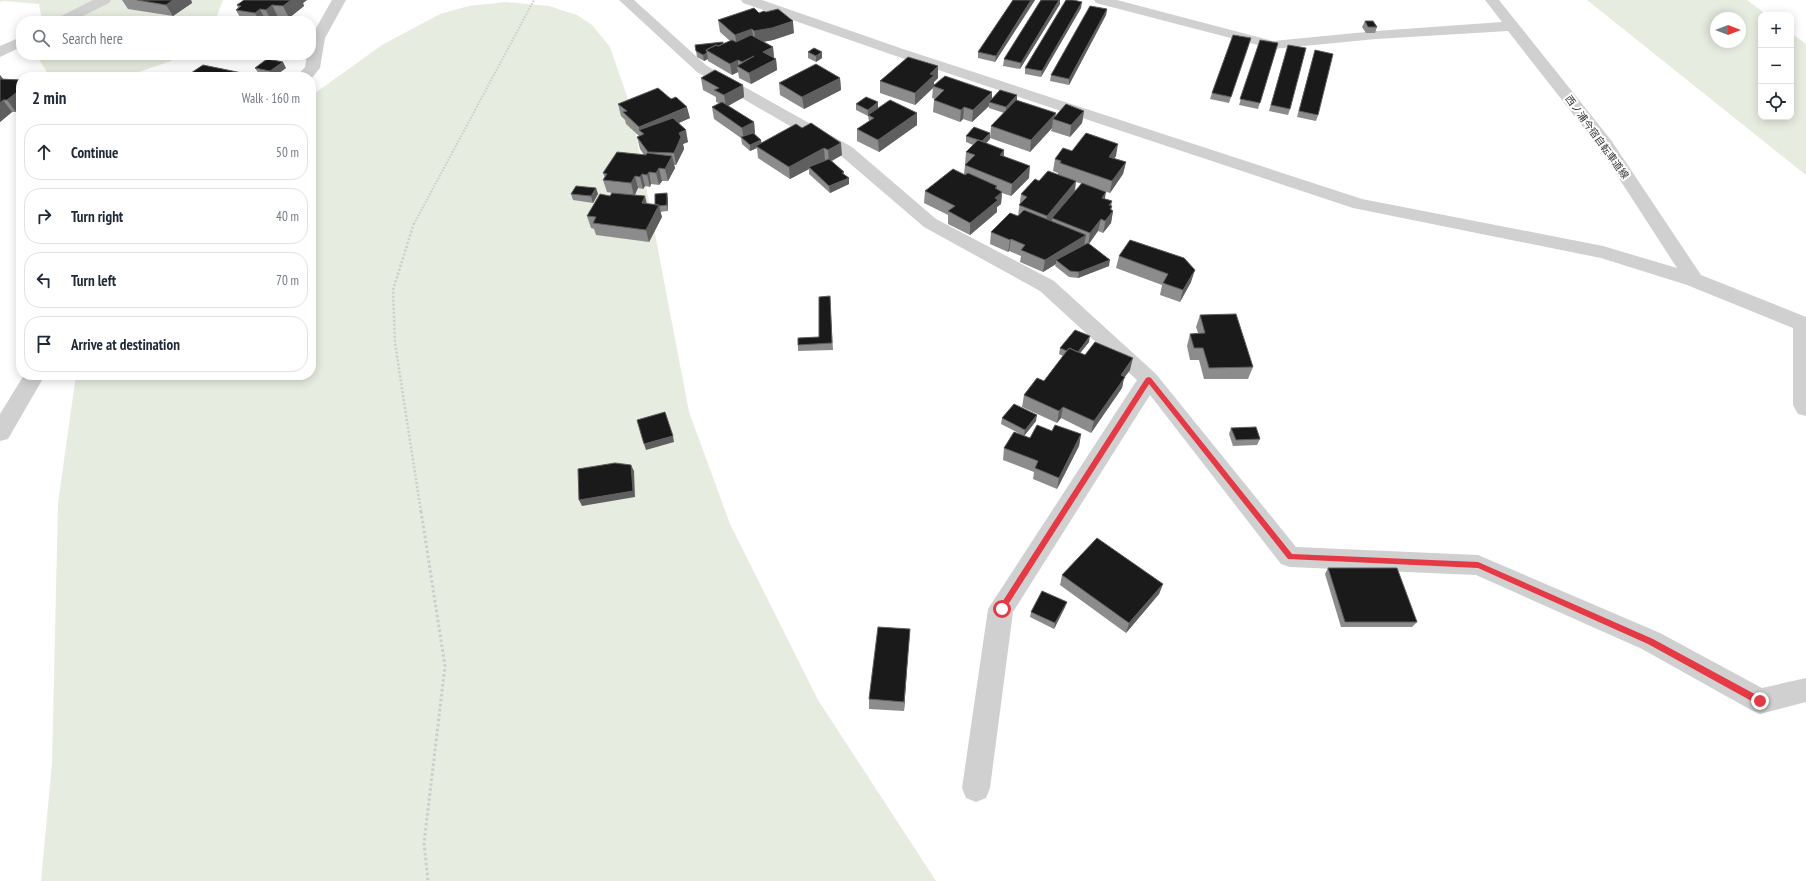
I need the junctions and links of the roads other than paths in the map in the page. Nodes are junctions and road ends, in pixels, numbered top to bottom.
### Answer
1 (104, 0) edge
2 (339, 0) edge
3 (626, 0) edge
4 (748, 0) edge
5 (1101, 0) edge
6 (1492, 0) edge
7 (72, 16) edge
8 (1513, 26) junction
9 (16, 44) edge
10 (316, 48) edge
11 (0, 52) edge
12 (314, 60) edge
13 (308, 72) edge
14 (1694, 280) junction
15 (1805, 324) edge
16 (32, 380) edge
17 (1149, 380) junction
18 (1806, 408) edge
19 (0, 433) edge
20 (1806, 690) edge
21 (976, 788) dead end

1 - 7 street
2 - 10 street
3 - 17 street
4 - 14 street
5 - 8 street
6 - 8 street, 西ノ浦今宿自転車道線
8 - 14 street, 西ノ浦今宿自転車道線
9 - 11 street
12 - 13 street
14 - 15 street
15 - 18 street
16 - 19 street
17 - 20 street
17 - 21 street

